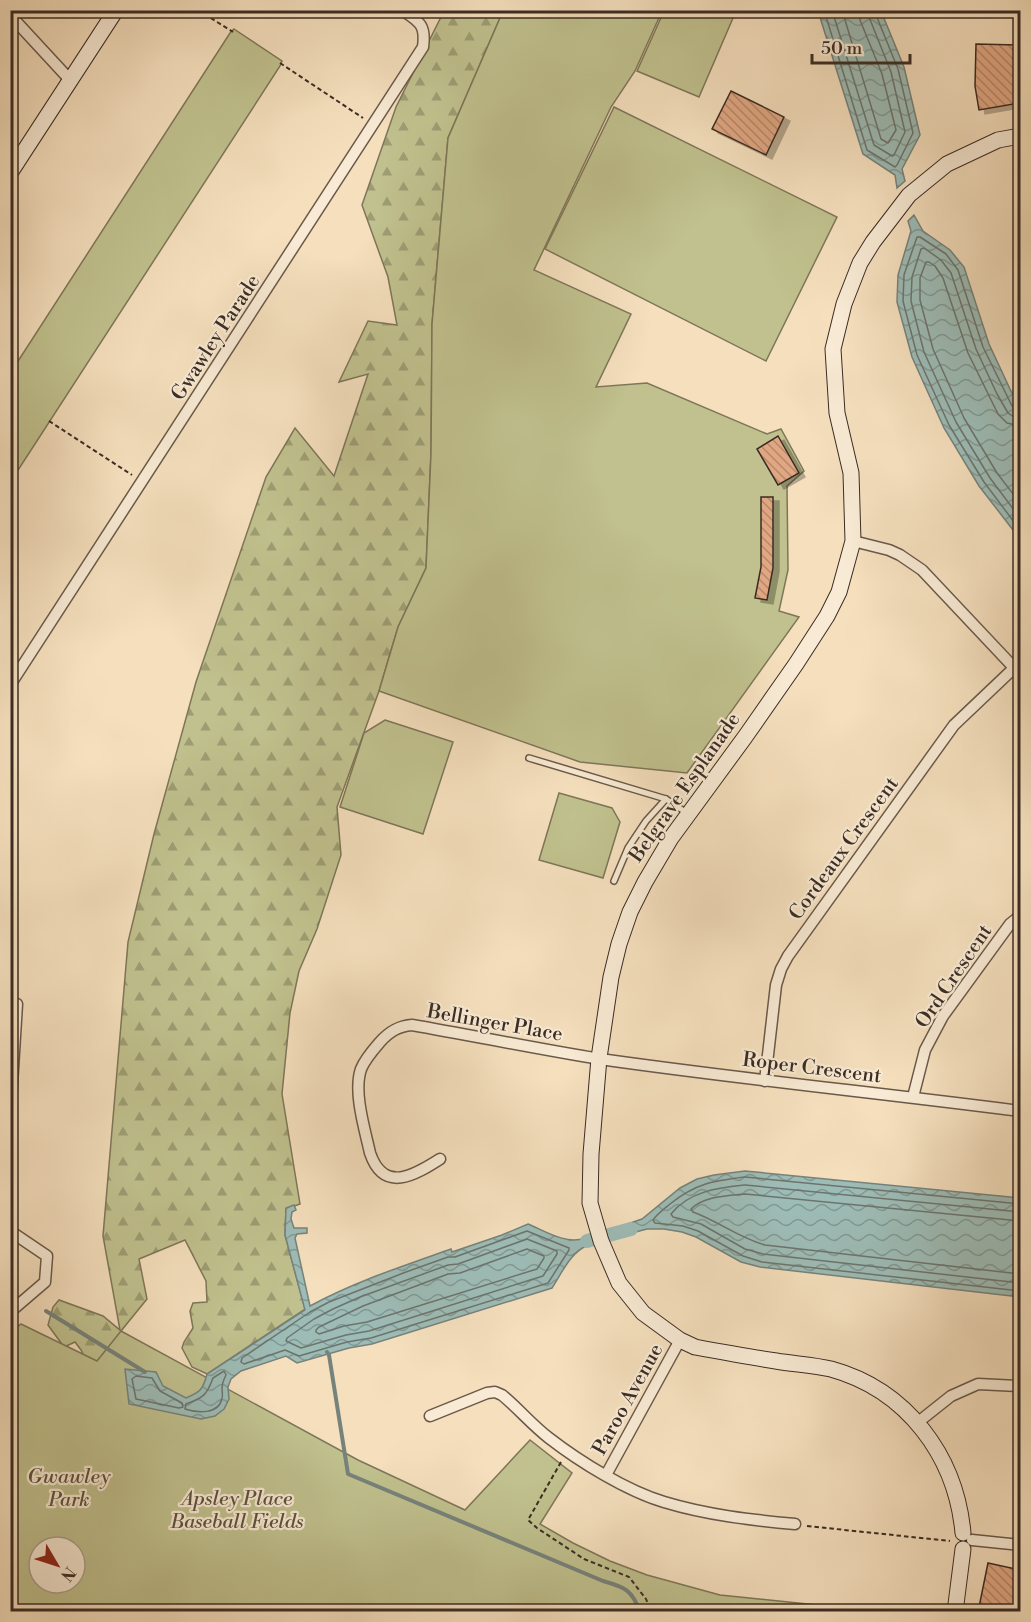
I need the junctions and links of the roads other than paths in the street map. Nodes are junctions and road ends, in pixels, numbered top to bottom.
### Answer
1 (117, 10) edge
2 (402, 10) edge
3 (10, 15) edge
4 (71, 81) junction
5 (1020, 136) edge
6 (10, 173) edge
7 (853, 541) junction
8 (1017, 671) edge
9 (10, 685) edge
10 (529, 758) dead end
11 (666, 799) junction
12 (689, 813) junction
13 (614, 881) dead end
14 (1020, 916) edge
15 (16, 1004) dead end
16 (598, 1059) junction
17 (765, 1081) junction
18 (913, 1097) junction
19 (1020, 1111) edge
20 (10, 1117) edge
21 (440, 1159) dead end
22 (10, 1231) edge
23 (10, 1312) edge
24 (680, 1340) junction
25 (1020, 1386) edge
26 (430, 1416) dead end
27 (917, 1423) junction
28 (606, 1475) junction
29 (795, 1524) road end
30 (964, 1541) junction
31 (1020, 1545) edge
32 (955, 1611) edge

1 - 4 street
2 - 9 street, Gwawley Parade
3 - 4 street
4 - 6 street
5 - 7 street, Belgrave Esplanade
7 - 8 street
7 - 12 street, Belgrave Esplanade
8 - 17 street, Cordeaux Crescent
10 - 11 lane
11 - 12 lane
11 - 13 lane
12 - 16 street, Belgrave Esplanade
14 - 18 street, Ord Crescent
15 - 20 street
16 - 17 street, Roper Crescent
16 - 21 street, Bellinger Place
16 - 24 street, Belgrave Esplanade
17 - 18 street, Roper Crescent
18 - 19 street, Roper Crescent
22 - 23 street
24 - 27 street, Belgrave Esplanade
24 - 28 street, Paroo Avenue
25 - 27 street
26 - 28 street
27 - 30 street, Belgrave Esplanade
28 - 29 street
30 - 31 street
30 - 32 street, Belgrave Esplanade

